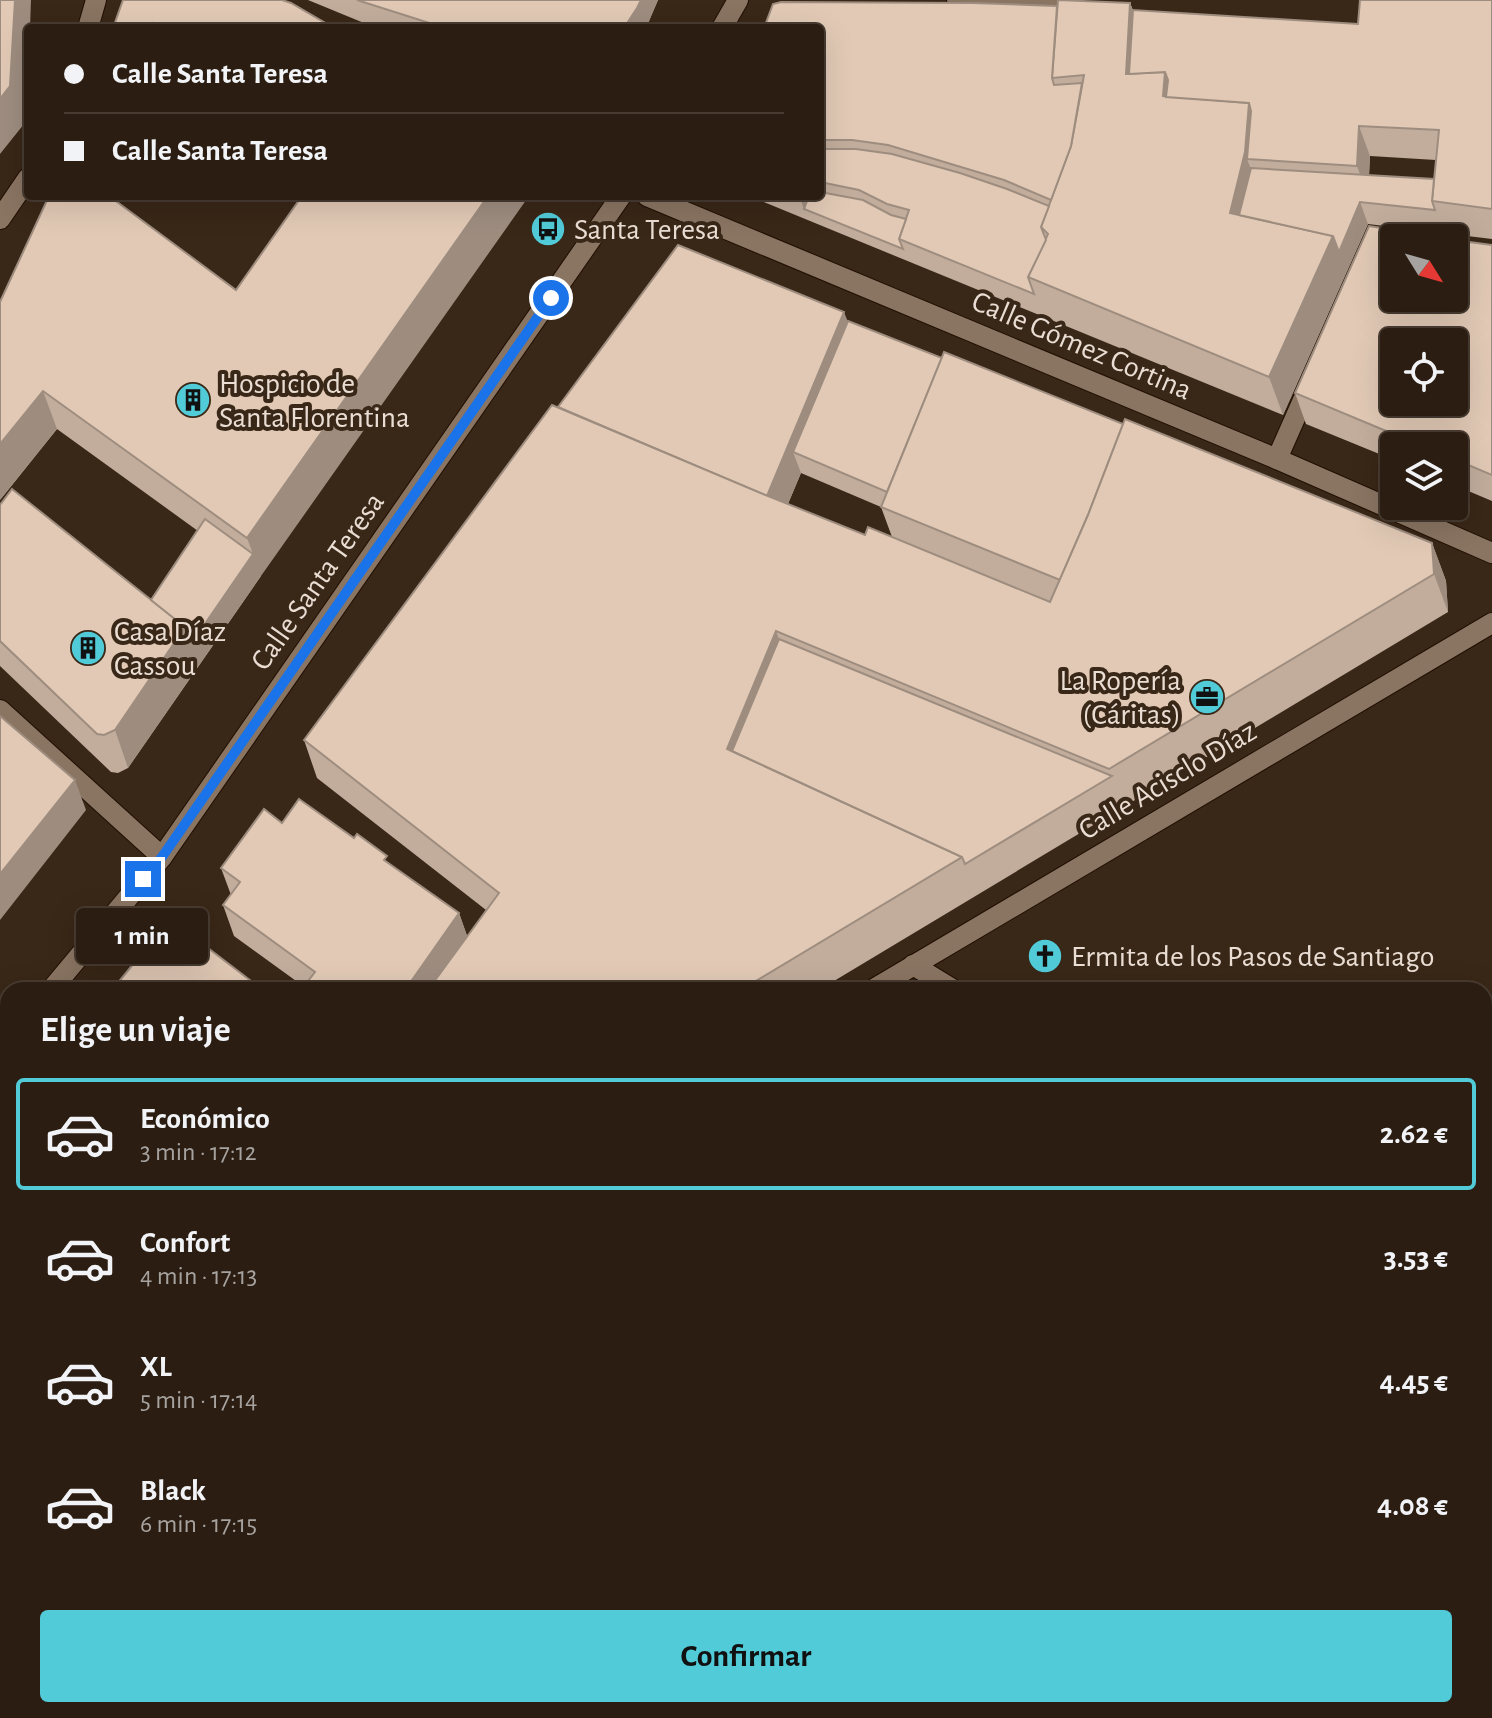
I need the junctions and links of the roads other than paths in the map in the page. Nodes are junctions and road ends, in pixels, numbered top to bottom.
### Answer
1 (96, 0) edge
2 (738, 0) edge
3 (957, 0) edge
4 (1074, 0) edge
5 (89, 24) edge
6 (724, 24) edge
7 (24, 184) edge
8 (618, 200) edge
9 (657, 200) edge
10 (0, 219) edge
11 (1320, 361) edge
12 (1277, 459) junction
13 (1492, 553) edge
14 (1492, 623) edge
15 (0, 710) edge
16 (162, 857) junction
17 (913, 965) junction
18 (58, 982) edge
19 (885, 982) edge
20 (941, 982) edge

1 - 5 street
2 - 6 street
3 - 4 street
7 - 10 street
8 - 16 street, Calle Santa Teresa
9 - 12 street, Calle Gómez Cortina
11 - 12 street
12 - 13 street, Calle Gómez Cortina
14 - 17 street, Calle Acisclo Díaz
15 - 16 street
16 - 18 street, Calle Santa Teresa
17 - 19 street, Calle Acisclo Díaz
17 - 20 street

